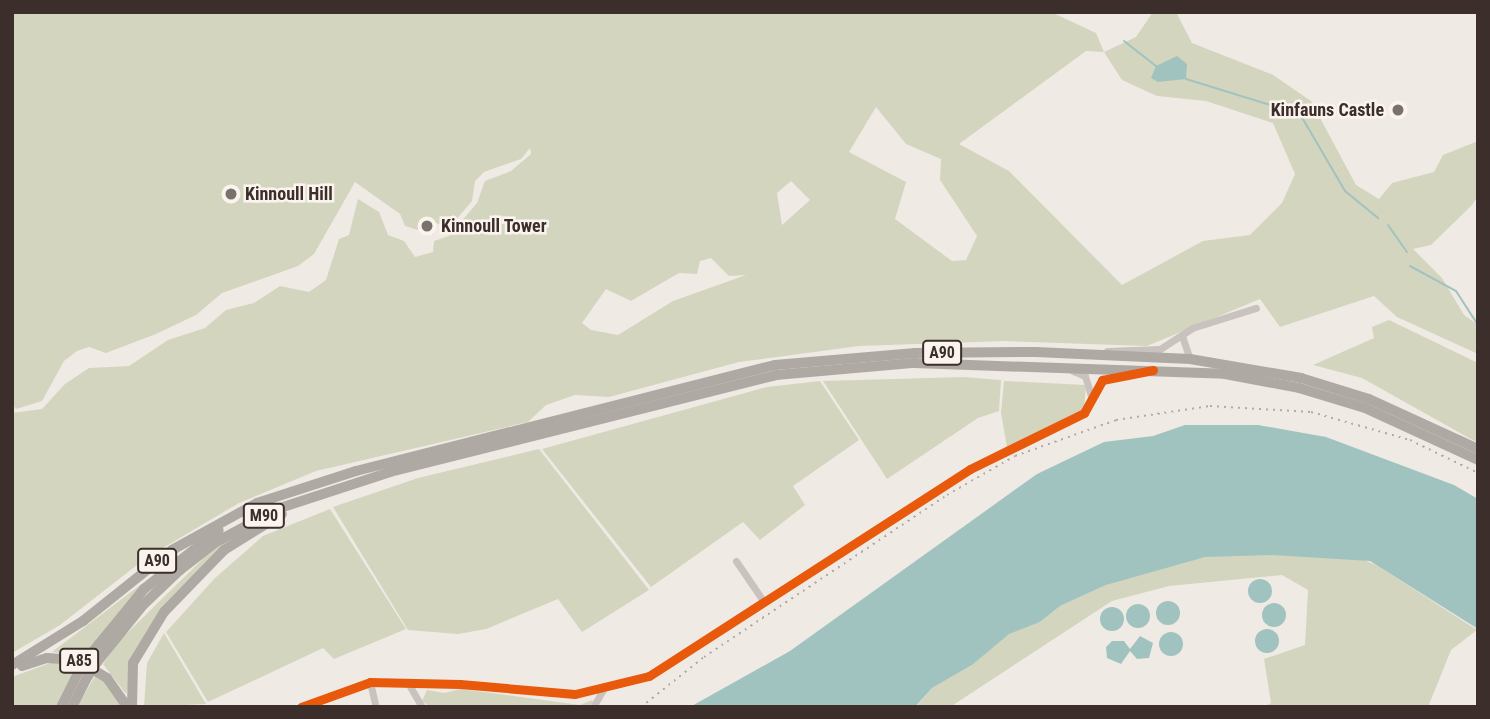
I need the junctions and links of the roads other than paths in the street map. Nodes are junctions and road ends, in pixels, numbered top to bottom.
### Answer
1 (1256, 308) dead end
2 (1182, 336) junction
3 (1089, 354) junction
4 (1190, 359) junction
5 (1037, 365) junction
6 (1153, 370) junction
7 (1091, 396) junction
8 (1478, 449) edge
9 (1478, 460) edge
10 (317, 483) junction
11 (343, 486) junction
12 (736, 561) dead end
13 (764, 602) junction
14 (93, 659) junction
15 (12, 665) edge
16 (12, 671) edge
17 (84, 674) junction
18 (370, 682) junction
19 (408, 683) junction
20 (603, 690) junction
21 (61, 707) edge
22 (72, 707) edge
23 (127, 707) edge
24 (132, 707) edge
25 (301, 707) edge
26 (376, 707) edge
27 (422, 707) edge
28 (593, 707) edge

1 - 2 street
2 - 3 street
2 - 4 street
3 - 4 highway, A90
3 - 10 highway, A90
4 - 8 highway, A90
5 - 6 highway, A90
5 - 7 street
5 - 11 highway, A90
6 - 7 street
6 - 9 highway, A90
7 - 13 street
10 - 14 highway, M90
10 - 15 highway, A90
11 - 14 highway, M90
11 - 24 highway, A90
12 - 13 street
13 - 20 street
14 - 17 highway, M90, bridge
16 - 23 highway, A85
17 - 21 highway, M90
17 - 22 highway, M90
18 - 19 street
18 - 25 street
18 - 26 street
19 - 20 street
19 - 27 street
20 - 28 street

